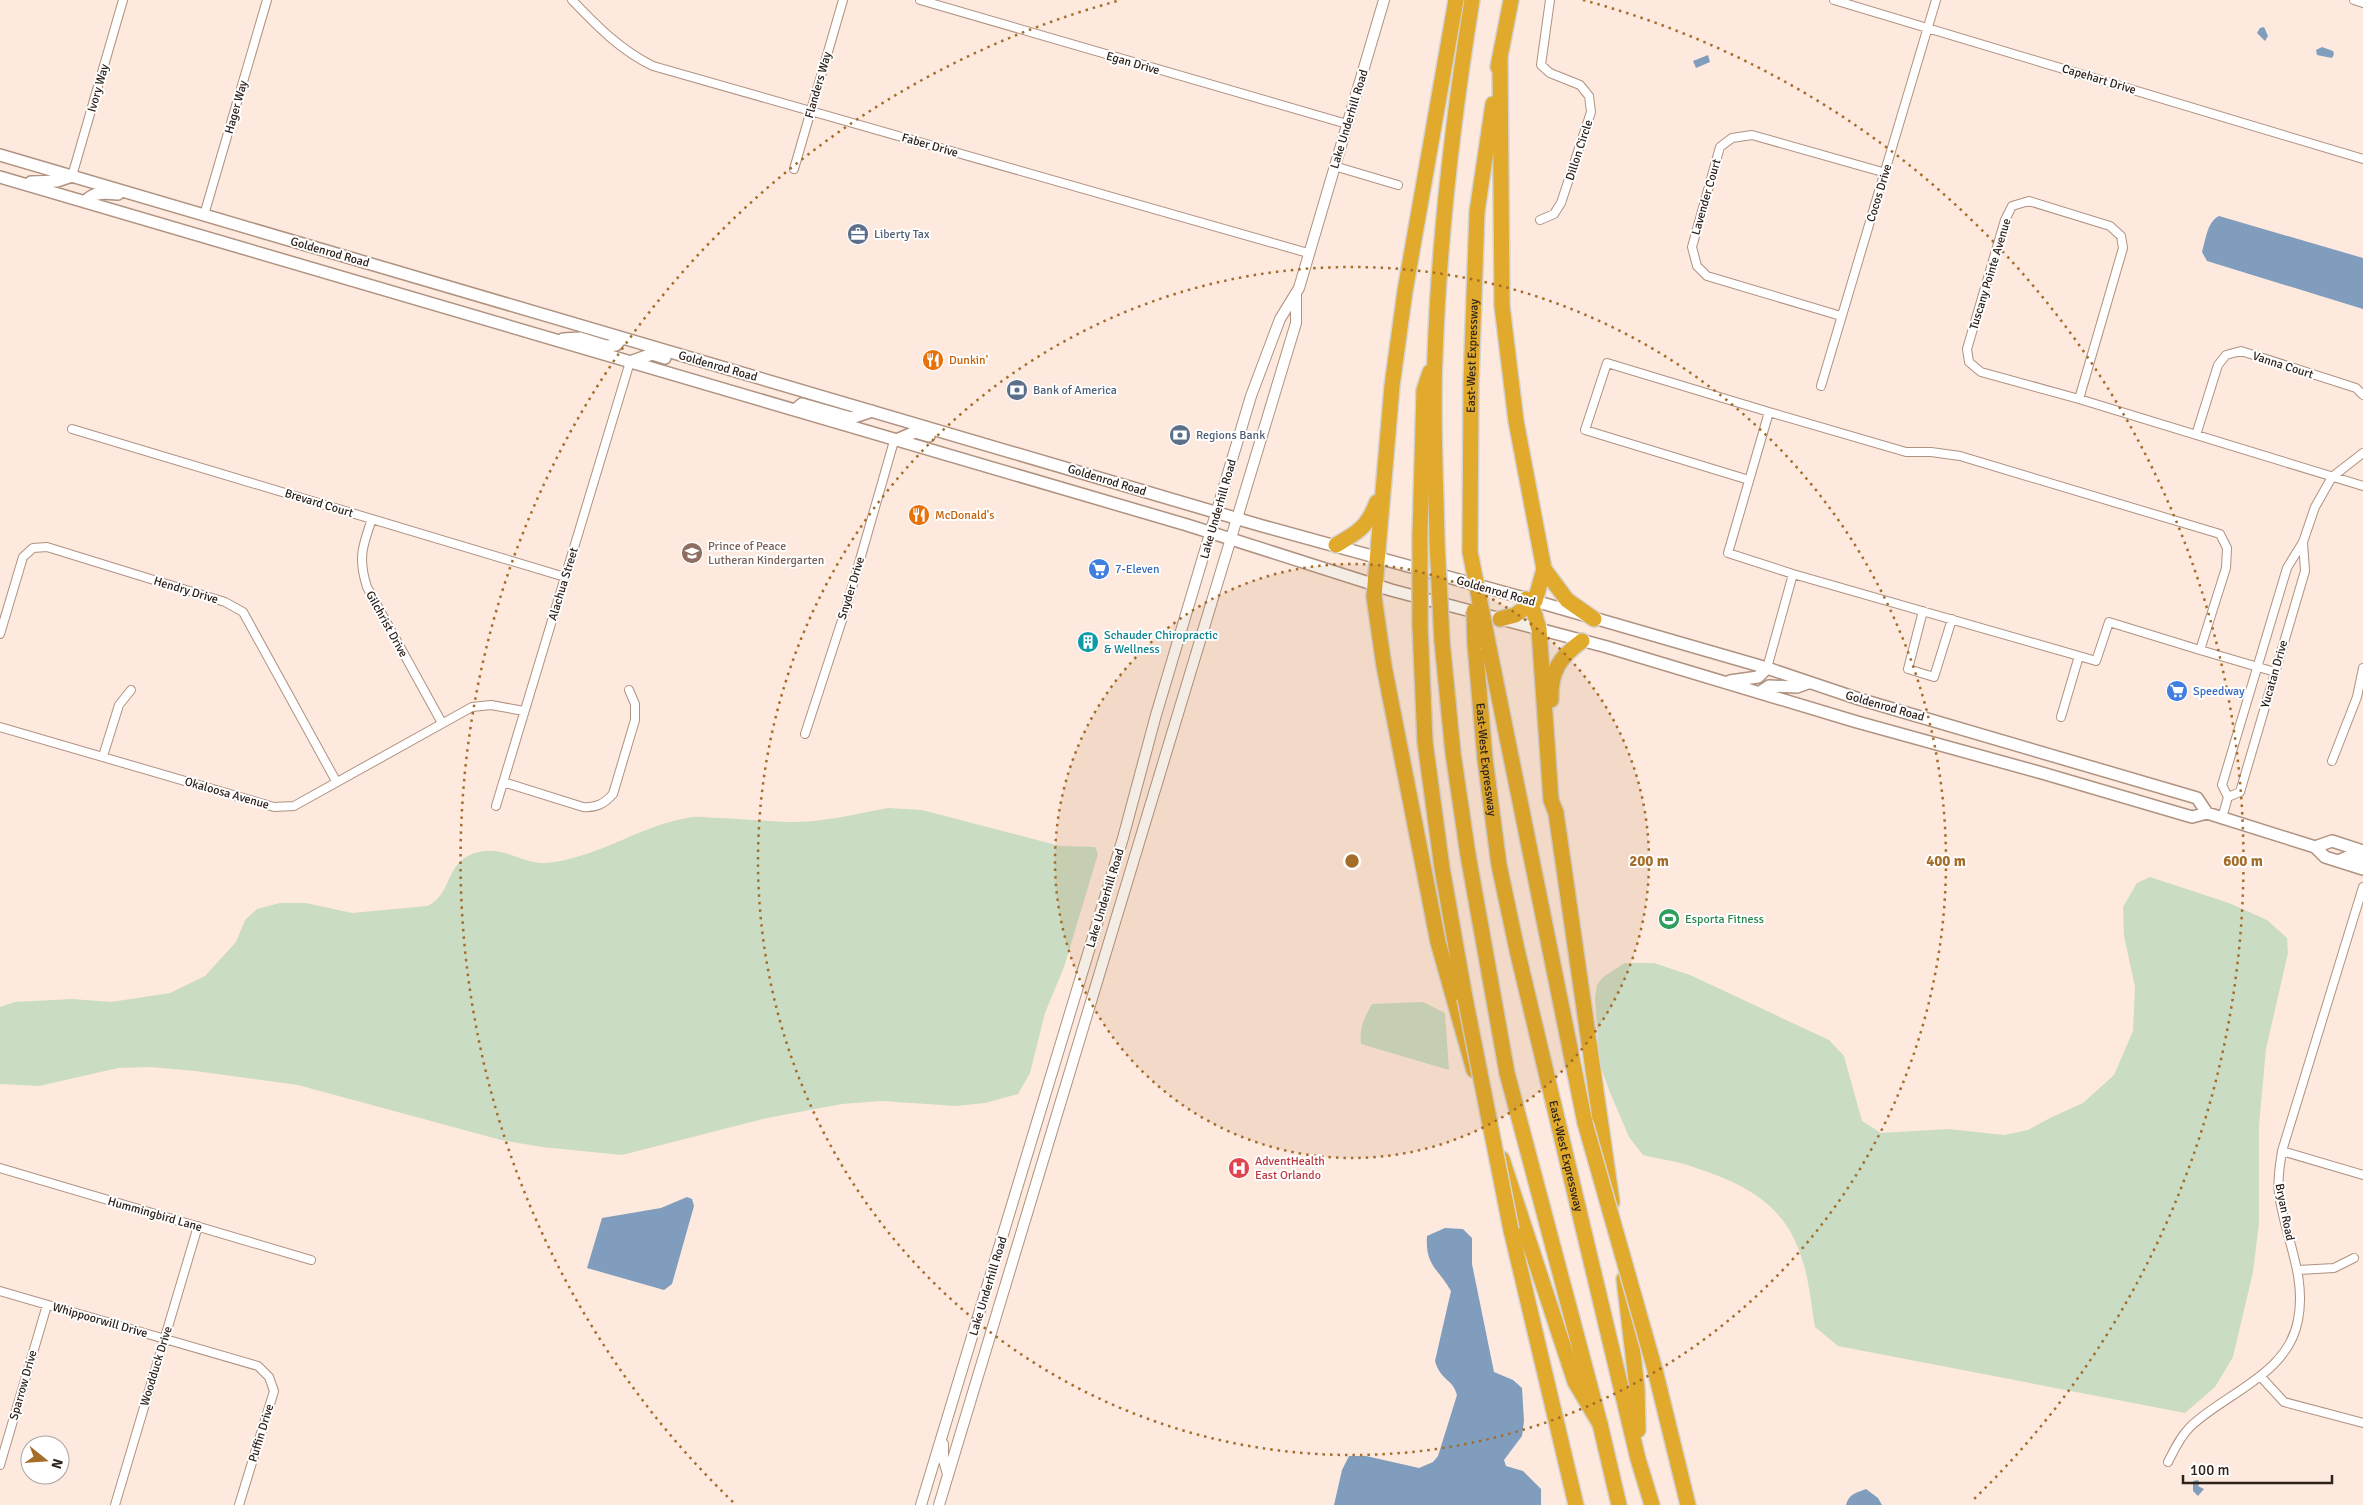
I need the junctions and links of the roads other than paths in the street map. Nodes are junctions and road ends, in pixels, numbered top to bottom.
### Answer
1 (123, 0) edge
2 (267, 0) edge
3 (572, 0) edge
4 (843, 0) edge
5 (920, 0) edge
6 (1384, 0) edge
7 (1456, 0) edge
8 (1472, 0) edge
9 (1511, 0) edge
10 (1550, 0) edge
11 (1834, 0) edge
12 (1936, 0) edge
13 (2354, 0) edge
14 (2363, 3) edge
15 (1928, 28) junction
16 (1500, 56) junction
17 (811, 110) junction
18 (1347, 124) junction
19 (0, 155) edge
20 (2363, 159) edge
21 (1334, 166) junction
22 (794, 169) dead end
23 (1886, 173) junction
24 (72, 176) junction
25 (0, 177) edge
26 (14, 182) junction
27 (1398, 185) dead end
28 (135, 194) junction
29 (85, 202) junction
30 (204, 215) junction
31 (1540, 220) dead end
32 (1308, 253) junction
33 (1296, 295) junction
34 (1841, 316) junction
35 (622, 338) junction
36 (554, 340) junction
37 (694, 359) junction
38 (1434, 359) junction
39 (630, 362) junction
40 (1821, 386) dead end
41 (2363, 395) edge
42 (2079, 399) junction
43 (794, 410) junction
44 (872, 411) junction
45 (1769, 412) junction
46 (72, 430) dead end
47 (2196, 435) junction
48 (955, 436) junction
49 (894, 441) junction
50 (2363, 453) edge
51 (2332, 477) junction
52 (1749, 480) junction
53 (2363, 486) edge
54 (1381, 492) junction
55 (1216, 513) junction
56 (372, 519) junction
57 (1238, 519) junction
58 (1210, 533) junction
59 (1232, 539) junction
60 (2303, 542) junction
61 (1336, 545) junction
62 (1378, 557) junction
63 (1544, 569) junction
64 (1793, 574) junction
65 (565, 577) junction
66 (1374, 585) junction
67 (1530, 602) junction
68 (1923, 611) junction
69 (1500, 619) junction
70 (1594, 619) junction
71 (1952, 619) junction
72 (1539, 629) junction
73 (0, 634) edge
74 (1582, 641) junction
75 (1482, 646) junction
76 (2200, 650) junction
77 (2078, 656) junction
78 (2257, 667) junction
79 (1767, 668) junction
80 (2363, 668) edge
81 (2275, 672) junction
82 (1724, 682) junction
83 (1808, 683) junction
84 (131, 690) dead end
85 (629, 690) dead end
86 (1760, 692) junction
87 (524, 711) junction
88 (2061, 717) dead end
89 (442, 723) junction
90 (0, 727) edge
91 (805, 734) dead end
92 (103, 756) junction
93 (2332, 761) dead end
94 (336, 781) junction
95 (503, 782) junction
96 (2228, 797) junction
97 (496, 806) dead end
98 (2207, 812) junction
99 (1556, 813) junction
100 (2222, 818) junction
101 (2315, 847) junction
102 (2363, 850) edge
103 (2363, 858) edge
104 (2338, 861) junction
105 (2363, 869) edge
106 (2363, 888) edge
107 (1082, 1032) junction
108 (1064, 1034) junction
109 (1078, 1046) junction
110 (2282, 1151) junction
111 (0, 1168) edge
112 (2363, 1176) edge
113 (198, 1226) junction
114 (2354, 1258) dead end
115 (311, 1260) dead end
116 (2298, 1270) junction
117 (0, 1291) edge
118 (984, 1297) junction
119 (47, 1305) junction
120 (164, 1339) junction
121 (988, 1342) junction
122 (258, 1366) joint
123 (2260, 1377) junction
124 (2363, 1423) edge
125 (1600, 1424) junction
126 (943, 1432) junction
127 (1638, 1459) junction
128 (2168, 1462) dead end
129 (0, 1464) edge
130 (948, 1474) junction
131 (115, 1505) edge
132 (239, 1505) edge
133 (921, 1505) edge
134 (939, 1505) edge
135 (1576, 1505) edge
136 (1619, 1505) edge
137 (1652, 1505) edge
138 (1688, 1505) edge

1 - 24 street, Ivory Way
2 - 30 street, Hager Way
3 - 17 street, Faber Drive
4 - 17 street, Flanders Way
5 - 18 street, Egan Drive
6 - 18 street, Lake Underhill Road
7 - 54 highway
8 - 38 highway
9 - 16 highway, East-West Expressway
10 - 31 street, Dillon Circle
11 - 15 street, Capehart Drive
12 - 15 street, Cocos Drive
13 - 14 street
15 - 20 street, Capehart Drive
15 - 23 street, Cocos Drive
16 - 63 highway
16 - 75 highway, East-West Expressway, bridge
17 - 22 street, Flanders Way
17 - 32 street, Faber Drive
18 - 21 street, Lake Underhill Road
19 - 24 main road, Goldenrod Road
21 - 27 street
21 - 32 street, Lake Underhill Road
23 - 34 street, Cocos Drive
23 - 34 street, Lavender Court
24 - 26 main road
24 - 28 main road, Goldenrod Road
25 - 26 main road, Goldenrod Road
26 - 29 main road, Goldenrod Road
28 - 29 main road
28 - 30 main road, Goldenrod Road
29 - 36 main road, Goldenrod Road
30 - 35 main road, Goldenrod Road
32 - 33 street, Lake Underhill Road
33 - 55 street, Lake Underhill Road
33 - 57 street, Lake Underhill Road
34 - 40 street, Cocos Drive
35 - 36 main road
35 - 37 main road, Goldenrod Road
36 - 39 main road, Goldenrod Road
37 - 39 main road
37 - 44 main road, Goldenrod Road
38 - 125 highway, bridge
38 - 135 highway, bridge
39 - 43 main road, Goldenrod Road
39 - 65 street, Alachua Street
41 - 47 street, Vanna Court
42 - 42 street, Tuscany Pointe Avenue
42 - 47 street, Tuscany Pointe Avenue
43 - 44 main road
43 - 49 main road, Goldenrod Road
44 - 48 main road, Goldenrod Road
45 - 52 street
45 - 52 street
45 - 76 street
46 - 56 street, Brevard Court
47 - 51 street, Tuscany Pointe Avenue
48 - 49 main road
48 - 55 main road, Goldenrod Road
49 - 58 main road, Goldenrod Road
49 - 91 street, Snyder Drive
50 - 51 street, Yucatan Drive
51 - 53 street, Tuscany Pointe Avenue
51 - 60 street, Yucatan Drive
52 - 64 street
54 - 61 highway
54 - 62 highway
55 - 57 main road, Goldenrod Road
55 - 58 street, Lake Underhill Road
56 - 65 street, Brevard Court
56 - 89 street, Gilchrist Drive
57 - 59 street, Lake Underhill Road
57 - 61 main road, Goldenrod Road
58 - 59 main road, Goldenrod Road
58 - 108 street, Lake Underhill Road
59 - 66 main road, Goldenrod Road
59 - 107 street, Lake Underhill Road
60 - 78 street, Yucatan Drive
60 - 81 street, Yucatan Drive
61 - 62 main road, Goldenrod Road
62 - 66 highway
62 - 67 main road, Goldenrod Road
63 - 67 highway
63 - 70 highway
64 - 68 street
64 - 79 street
65 - 87 street, Alachua Street
66 - 69 main road, Goldenrod Road
66 - 125 highway
67 - 69 highway
67 - 70 main road, Goldenrod Road
67 - 72 highway
68 - 71 street
68 - 71 street
69 - 72 main road, Goldenrod Road
70 - 79 main road, Goldenrod Road
71 - 77 street
72 - 74 main road, Goldenrod Road
72 - 99 highway
73 - 94 street, Hendry Drive
74 - 82 main road, Goldenrod Road
74 - 99 highway
75 - 127 highway, East-West Expressway
75 - 138 highway, bridge
76 - 77 street
76 - 78 street
77 - 88 street
78 - 81 street
78 - 96 street, Yucatan Drive
79 - 82 main road
79 - 83 main road, Goldenrod Road
80 - 93 street
81 - 96 street, Yucatan Drive
82 - 86 main road, Goldenrod Road
83 - 86 main road
83 - 98 main road, Goldenrod Road
84 - 92 street
85 - 95 street
86 - 98 main road, Goldenrod Road
87 - 89 street, Okaloosa Avenue
87 - 95 street, Alachua Street
89 - 94 street, Okaloosa Avenue
90 - 92 street, Okaloosa Avenue
92 - 94 street, Okaloosa Avenue
95 - 97 street, Alachua Street
96 - 100 street, Yucatan Drive
98 - 100 main road, Goldenrod Road
99 - 127 highway
100 - 101 main road, Goldenrod Road
101 - 102 main road, Goldenrod Road
101 - 104 main road, Goldenrod Road
103 - 104 main road
104 - 105 main road, Goldenrod Road
106 - 110 street, Bryan Road
107 - 108 street
107 - 109 street, Lake Underhill Road
108 - 109 street
108 - 118 street, Lake Underhill Road
109 - 121 street, Lake Underhill Road
110 - 112 street
110 - 116 street, Bryan Road
111 - 113 street, Hummingbird Lane
113 - 115 street, Hummingbird Lane
113 - 120 street, Woodduck Drive
114 - 116 street
116 - 123 street, Bryan Road
117 - 119 street, Whippoorwill Drive
118 - 121 street
118 - 126 street, Lake Underhill Road
119 - 120 street, Whippoorwill Drive
119 - 129 street, Sparrow Drive
120 - 122 street, Whippoorwill Drive
120 - 131 street, Woodduck Drive
121 - 130 street, Lake Underhill Road
122 - 132 street, Puffin Drive
123 - 124 street
123 - 128 street, Bryan Road
125 - 136 highway
126 - 130 street
126 - 133 street, Lake Underhill Road
127 - 137 highway, East-West Expressway
130 - 134 street, Lake Underhill Road

